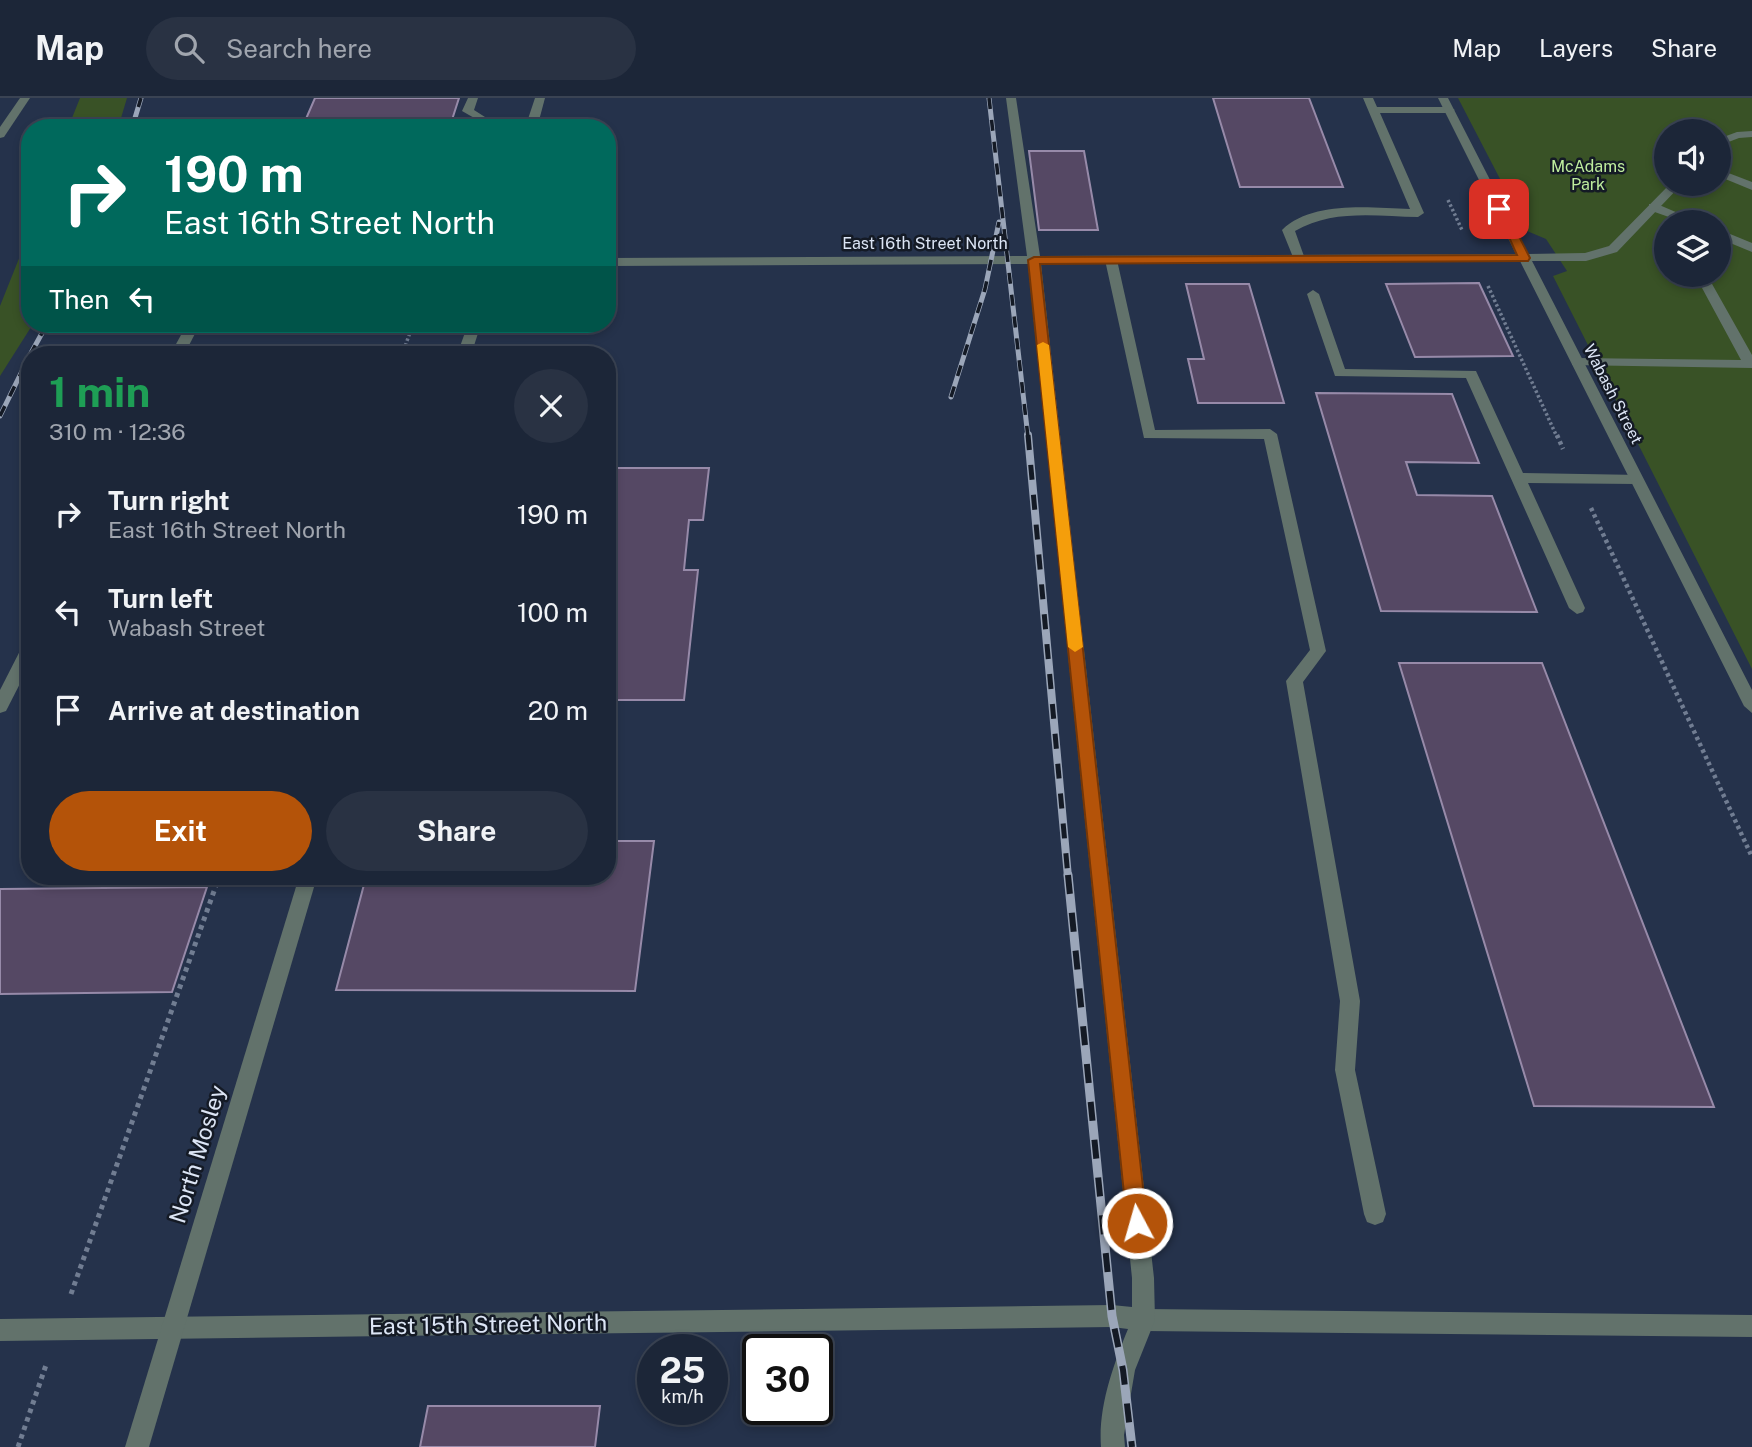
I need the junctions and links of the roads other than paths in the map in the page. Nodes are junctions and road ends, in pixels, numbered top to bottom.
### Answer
1 (25, 98) edge
2 (473, 98) edge
3 (540, 98) edge
4 (1011, 98) edge
5 (1371, 104) edge
6 (1446, 104) edge
7 (481, 119) edge
8 (534, 119) edge
9 (1752, 134) edge
10 (0, 135) edge
11 (1731, 138) edge
12 (1731, 177) edge
13 (1752, 186) edge
14 (1664, 196) edge
15 (1653, 207) junction
16 (1661, 210) edge
17 (1731, 239) edge
18 (1752, 248) edge
19 (1524, 258) junction
20 (1300, 259) junction
21 (1034, 260) junction
22 (1111, 260) junction
23 (616, 262) edge
24 (1707, 287) edge
25 (1313, 294) dead end
26 (1577, 362) junction
27 (1751, 364) edge
28 (1518, 478) junction
29 (1636, 479) junction
30 (1577, 608) dead end
31 (21, 665) edge
32 (0, 706) edge
33 (1752, 706) edge
34 (306, 885) edge
35 (1375, 1214) dead end
36 (1144, 1320) junction
37 (1752, 1326) edge
38 (173, 1329) junction
39 (0, 1330) edge
40 (137, 1447) edge
41 (1113, 1447) edge

1 - 10 street
2 - 7 street
3 - 8 street
4 - 21 street
5 - 6 street
5 - 20 street
6 - 19 street, Wabash Street
9 - 11 street
12 - 13 street
14 - 15 street, East 16th Street North
15 - 16 street
15 - 19 street, East 16th Street North
17 - 18 street
19 - 20 street, East 16th Street North
19 - 26 street, Wabash Street
20 - 22 street, East 16th Street North
21 - 22 street, East 16th Street North
21 - 23 street, East 16th Street North
21 - 36 street
22 - 35 street
24 - 27 street
25 - 28 street
26 - 27 street
26 - 29 street, Wabash Street
28 - 29 street
28 - 30 street
29 - 33 street, Wabash Street
31 - 32 street
34 - 38 street, North Mosley
36 - 37 street, East 15th Street North
36 - 38 street, East 15th Street North
36 - 41 street
38 - 39 street, East 15th Street North
38 - 40 street, North Mosley

